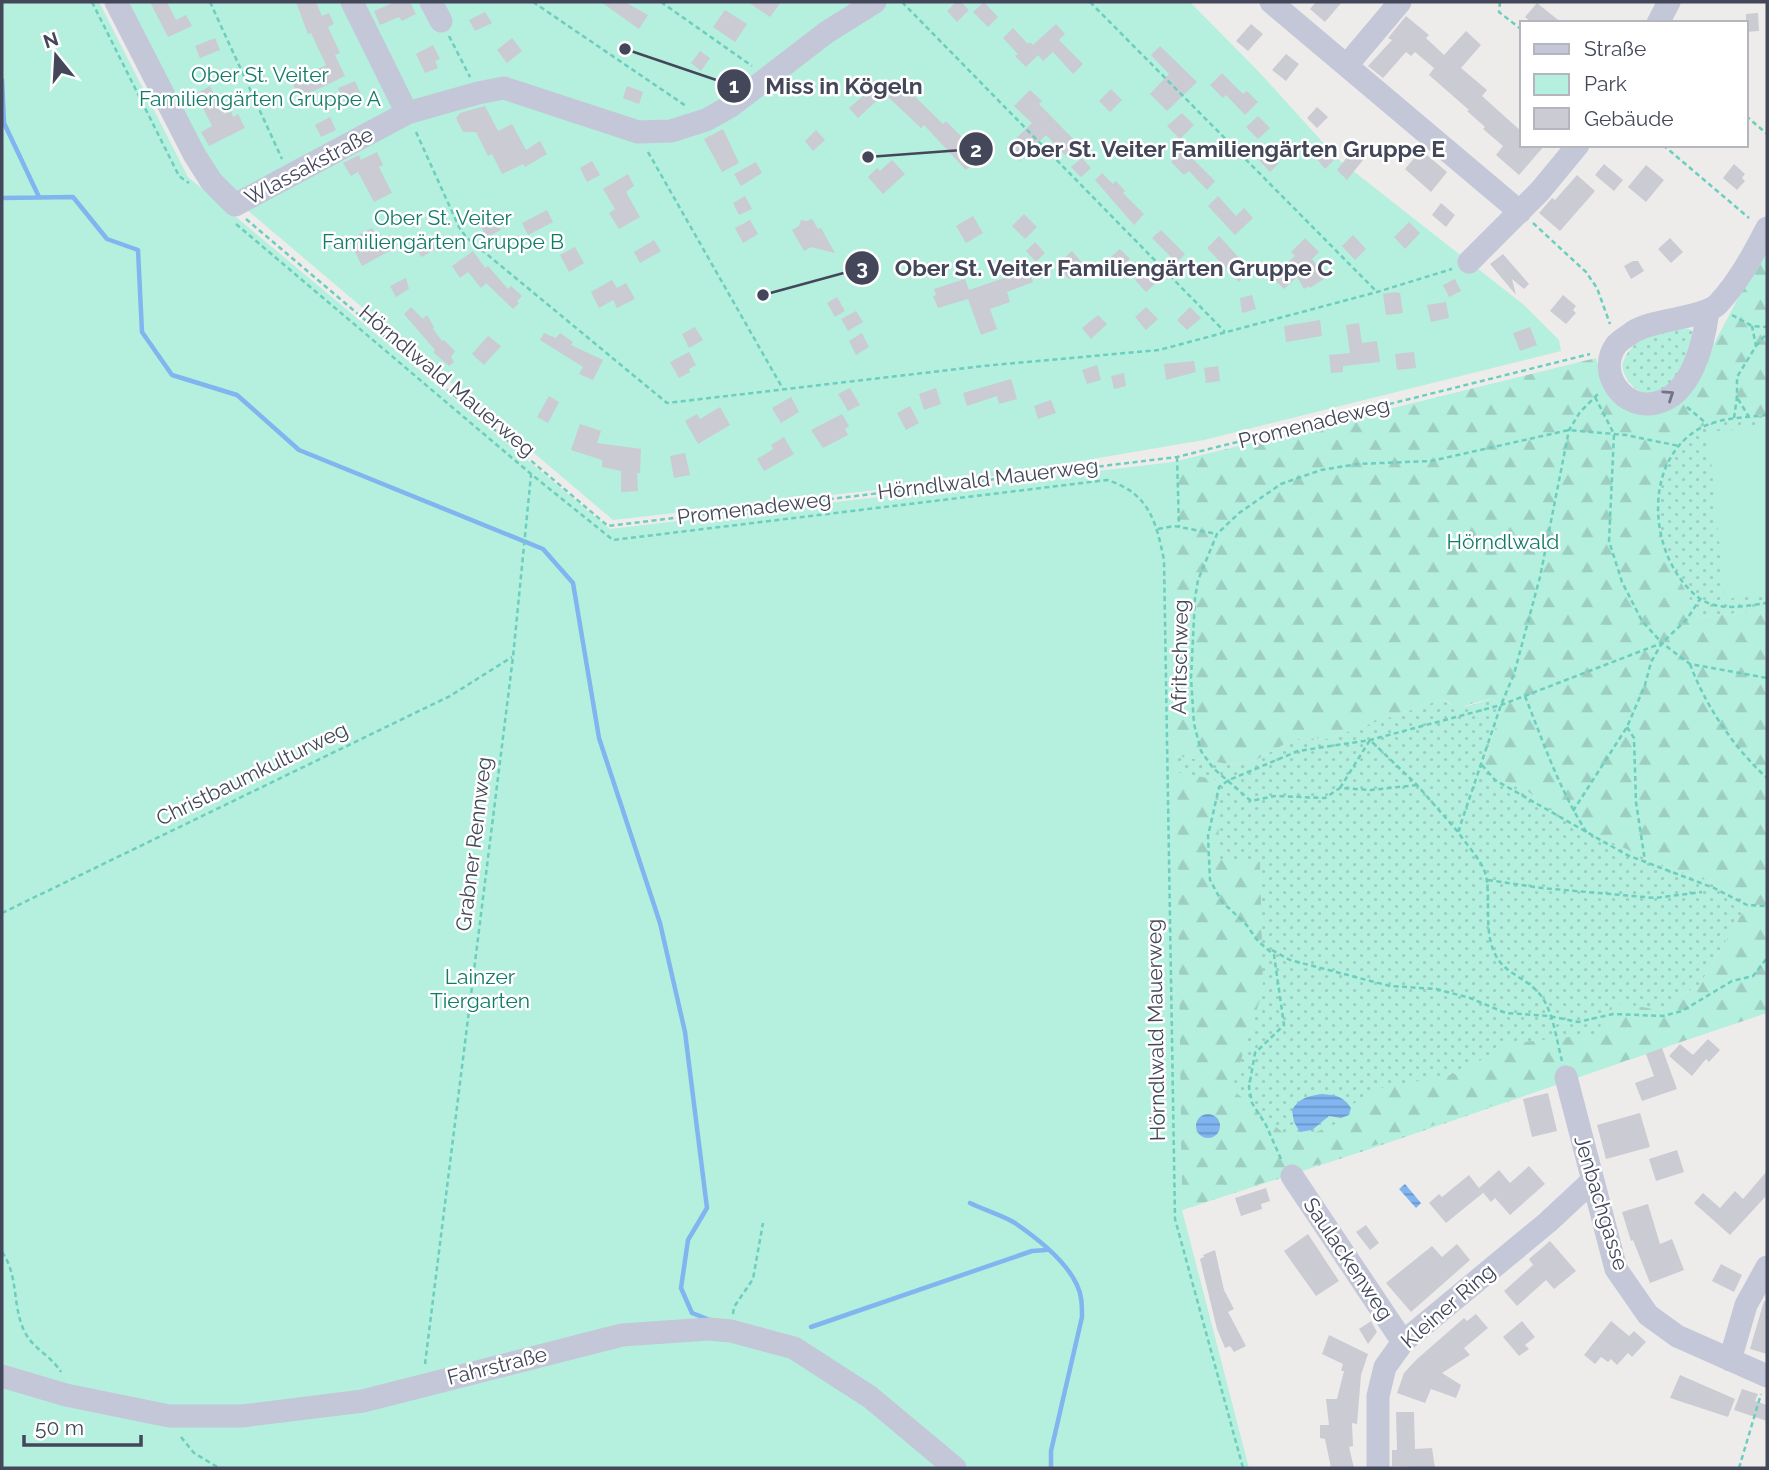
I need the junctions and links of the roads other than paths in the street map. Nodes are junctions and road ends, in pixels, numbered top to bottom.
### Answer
1 (116, 2) edge
2 (352, 2) edge
3 (875, 2) edge
4 (1271, 2) edge
5 (1400, 2) edge
6 (1669, 2) edge
7 (1659, 21) edge
8 (1347, 65) junction
9 (407, 113) junction
10 (1576, 147) edge
11 (1520, 212) junction
12 (1767, 229) edge
13 (1469, 262) road end
14 (1709, 311) junction
15 (1566, 1077) road end
16 (1292, 1177) road end
17 (1592, 1181) junction
18 (1767, 1267) edge
19 (1403, 1342) junction
20 (1730, 1360) junction
21 (1767, 1376) edge
22 (2, 1377) edge
23 (955, 1468) edge
24 (1378, 1468) edge

1 - 9 street, Wlassakstraße
2 - 9 street
3 - 9 street, Wlassakstraße
4 - 8 street
5 - 8 street
6 - 7 street
8 - 11 street
10 - 11 street
11 - 13 street
12 - 14 street
14 -> 14 street
15 - 17 street, Jenbachgasse
16 - 19 street, Saulackenweg
17 - 19 street, Kleiner Ring
17 - 20 street, Jenbachgasse
18 - 20 street
19 - 24 street, Kleiner Ring
20 - 21 street, Jenbachgasse
22 - 23 street, Fahrstraße

